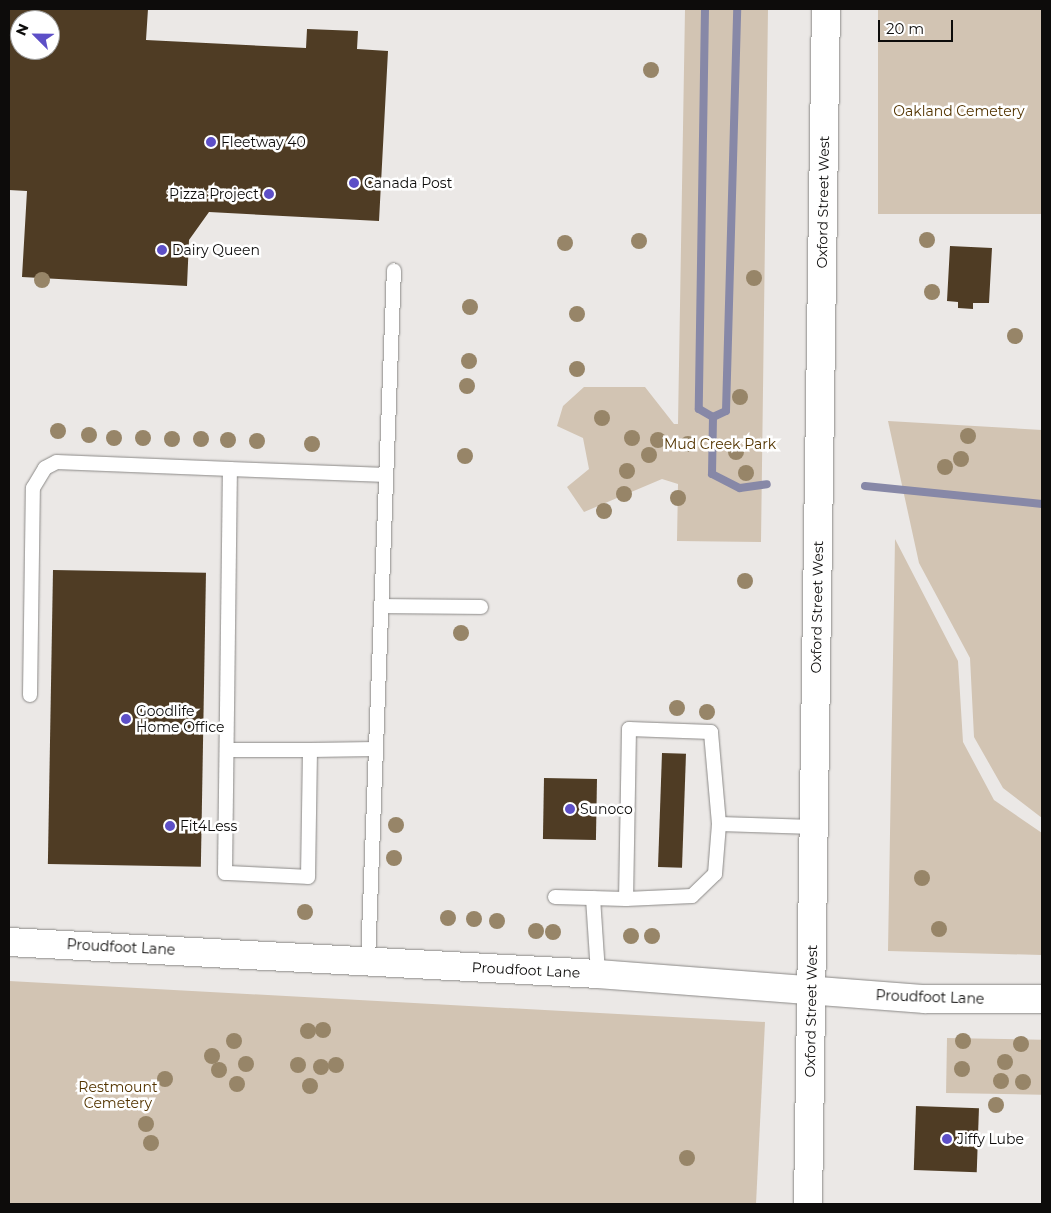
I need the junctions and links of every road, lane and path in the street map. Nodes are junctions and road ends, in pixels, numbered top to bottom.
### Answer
1 (826, 9) edge
2 (394, 270) dead end
3 (230, 469) junction
4 (386, 475) junction
5 (382, 606) junction
6 (481, 607) dead end
7 (30, 695) dead end
8 (376, 749) junction
9 (226, 750) junction
10 (310, 750) junction
11 (719, 824) junction
12 (814, 826) junction
13 (555, 896) dead end
14 (593, 898) junction
15 (626, 899) junction
16 (9, 942) edge
17 (368, 961) junction
18 (598, 974) junction
19 (812, 990) junction
20 (1042, 999) edge
21 (808, 1204) edge

1 - 12 main road, Oxford Street West
2 - 4 lane
3 - 4 lane
3 - 7 lane
3 - 9 lane
4 - 5 lane
5 - 6 lane
5 - 8 lane
8 - 10 lane
8 - 17 lane
9 - 10 lane
9 - 10 lane
11 - 12 lane
11 - 15 lane
11 - 15 lane
12 - 19 main road, Oxford Street West
13 - 14 lane
14 - 15 lane
14 - 18 lane
16 - 17 main road, Proudfoot Lane
17 - 18 main road, Proudfoot Lane
18 - 19 main road, Proudfoot Lane
19 - 20 main road, Proudfoot Lane
19 - 21 main road, Oxford Street West

